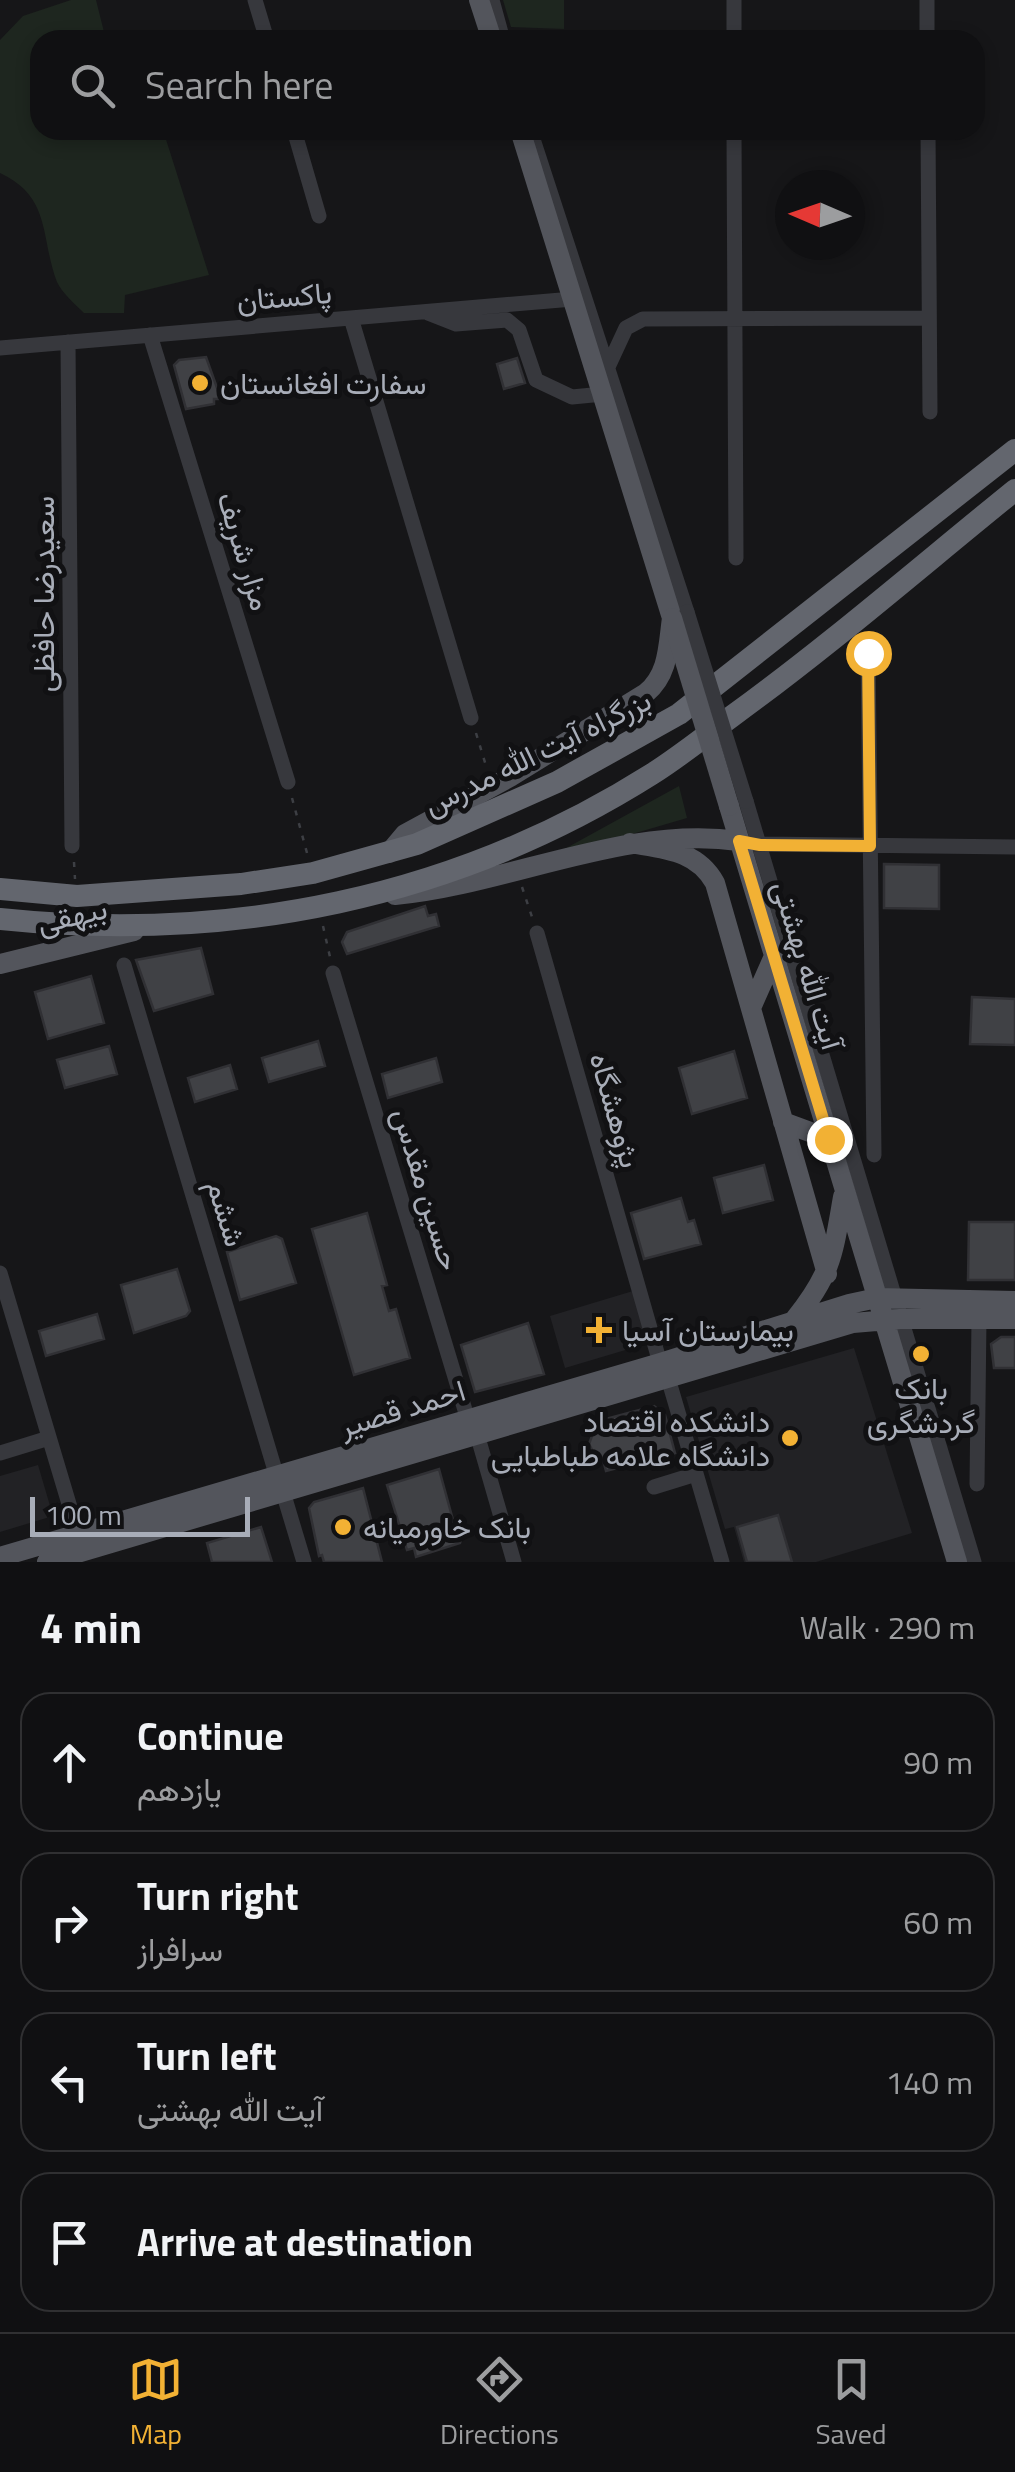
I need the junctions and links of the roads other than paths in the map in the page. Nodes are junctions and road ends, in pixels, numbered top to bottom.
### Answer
1 (254, 0) edge
2 (479, 0) edge
3 (492, 0) edge
4 (734, 0) edge
5 (927, 0) edge
6 (263, 30) edge
7 (489, 30) edge
8 (500, 30) edge
9 (734, 30) edge
10 (928, 30) edge
11 (297, 140) edge
12 (523, 140) edge
13 (533, 140) edge
14 (734, 140) edge
15 (928, 140) edge
16 (320, 216) dead end
17 (573, 300) junction
18 (424, 312) junction
19 (351, 318) junction
20 (735, 318) junction
21 (929, 318) junction
22 (150, 336) junction
23 (68, 342) junction
24 (0, 348) edge
25 (604, 383) junction
26 (930, 412) dead end
27 (1015, 450) edge
28 (1015, 490) edge
29 (736, 558) dead end
30 (679, 615) junction
31 (868, 653) dead end
32 (471, 718) road end
33 (288, 782) road end
34 (750, 843) junction
35 (630, 844) junction
36 (72, 846) road end
37 (870, 846) junction
38 (1015, 847) edge
39 (389, 853) junction
40 (0, 888) edge
41 (363, 898) junction
42 (0, 919) edge
43 (160, 926) junction
44 (538, 933) road end
45 (774, 956) junction
46 (0, 964) edge
47 (124, 964) dead end
48 (333, 974) road end
49 (751, 1008) junction
50 (784, 1122) junction
51 (829, 1139) junction
52 (874, 1154) dead end
53 (844, 1190) junction
54 (0, 1273) edge
55 (827, 1274) junction
56 (1015, 1301) edge
57 (889, 1309) junction
58 (979, 1319) junction
59 (1015, 1319) edge
60 (795, 1320) junction
61 (664, 1371) junction
62 (472, 1427) junction
63 (49, 1438) junction
64 (0, 1453) edge
65 (696, 1474) junction
66 (280, 1484) junction
67 (977, 1484) dead end
68 (654, 1487) dead end
69 (82, 1549) edge
70 (0, 1557) edge
71 (47, 1562) edge
72 (304, 1562) edge
73 (514, 1562) edge
74 (722, 1562) edge
75 (957, 1562) edge
76 (974, 1562) edge

1 - 6 street
2 - 7 main road
3 - 8 street
4 - 9 street
5 - 10 street
11 - 16 street
12 - 17 main road, آیت الله بهشتی
13 - 25 street
14 - 20 street
15 - 21 street
17 - 18 street, پاکستان
17 - 25 main road, آیت الله بهشتی
18 - 19 street, پاکستان
18 - 25 street
19 - 22 street, پاکستان
19 - 32 street
20 - 21 street
20 - 25 street
20 - 29 street
21 - 26 street
22 - 23 street, پاکستان
22 - 33 street, مزار شریف
23 - 24 street, پاکستان
23 - 36 street, سعیدرضا حافظی
25 - 30 main road, آیت الله بهشتی
27 - 39 highway, بزرگراه آیت الله مدرس
28 - 41 highway
30 - 34 main road, آیت الله بهشتی, bridge
30 - 39 main road
31 - 37 street
34 - 35 main road
34 - 37 street
34 - 45 main road, آیت الله بهشتی
34 - 57 street
35 - 41 main road
35 - 49 main road
37 - 38 street
37 - 52 street
39 - 40 highway, بزرگراه آیت الله مدرس
41 - 43 highway
42 - 43 highway
43 - 46 main road, بیهقی
44 - 61 street, پژوهشگاه
45 - 49 main road
45 - 51 main road, آیت الله بهشتی
47 - 66 street, ششم
48 - 62 street, حسین مقدس
49 - 50 main road
50 - 51 main road
50 - 55 main road
51 - 53 main road, آیت الله بهشتی
53 - 55 main road
53 - 57 main road, آیت الله بهشتی
54 - 63 street
55 - 60 main road
56 - 57 main road
57 - 58 main road
57 - 60 main road, احمد قصیر
57 - 61 main road, احمد قصیر
57 - 75 main road, آیت الله بهشتی
57 - 76 street
58 - 59 main road
58 - 67 street
60 - 61 main road, احمد قصیر
61 - 62 main road, احمد قصیر
61 - 65 street, پژوهشگاه
62 - 66 main road, احمد قصیر
62 - 73 street, حسین مقدس
63 - 64 street
63 - 69 street
65 - 68 street
65 - 74 street, پژوهشگاه
66 - 69 main road, احمد قصیر
66 - 72 street, ششم
69 - 70 main road, احمد قصیر
69 - 71 main road, احمد قصیر

